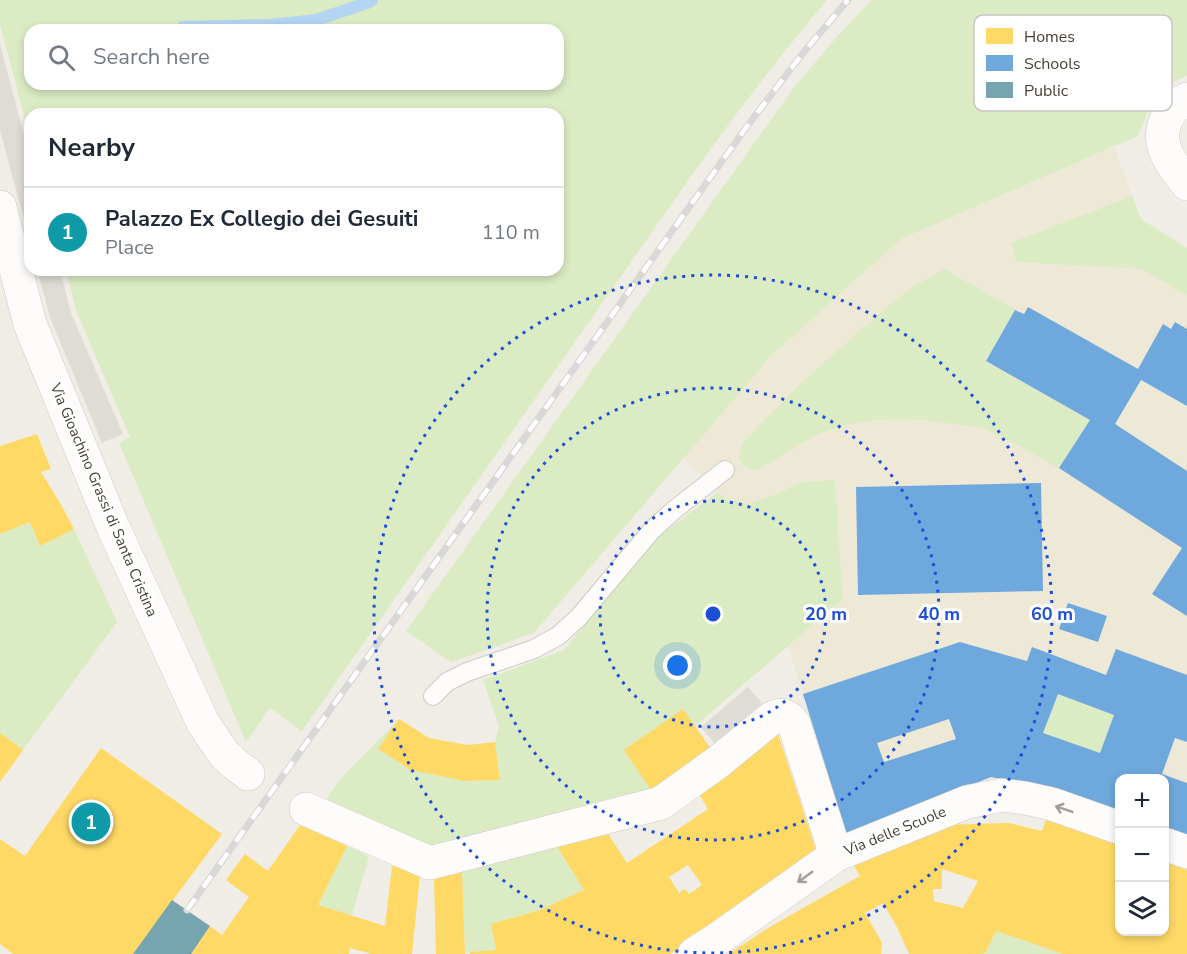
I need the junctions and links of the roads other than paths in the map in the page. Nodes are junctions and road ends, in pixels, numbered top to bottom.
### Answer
1 (1187, 99) edge
2 (1187, 184) edge
3 (0, 207) edge
4 (725, 470) dead end
5 (433, 696) dead end
6 (248, 774) dead end
7 (306, 808) dead end
8 (1115, 827) edge
9 (1169, 846) edge
10 (1187, 852) edge
11 (836, 855) junction
12 (694, 954) edge

1 - 2 street
3 - 6 street, Via Gioachino Grassi di Santa Cristina
4 - 5 lane
7 - 11 street
8 -> 11 street, Via delle Scuole
9 - 10 street
11 -> 12 street, Via delle Scuole

